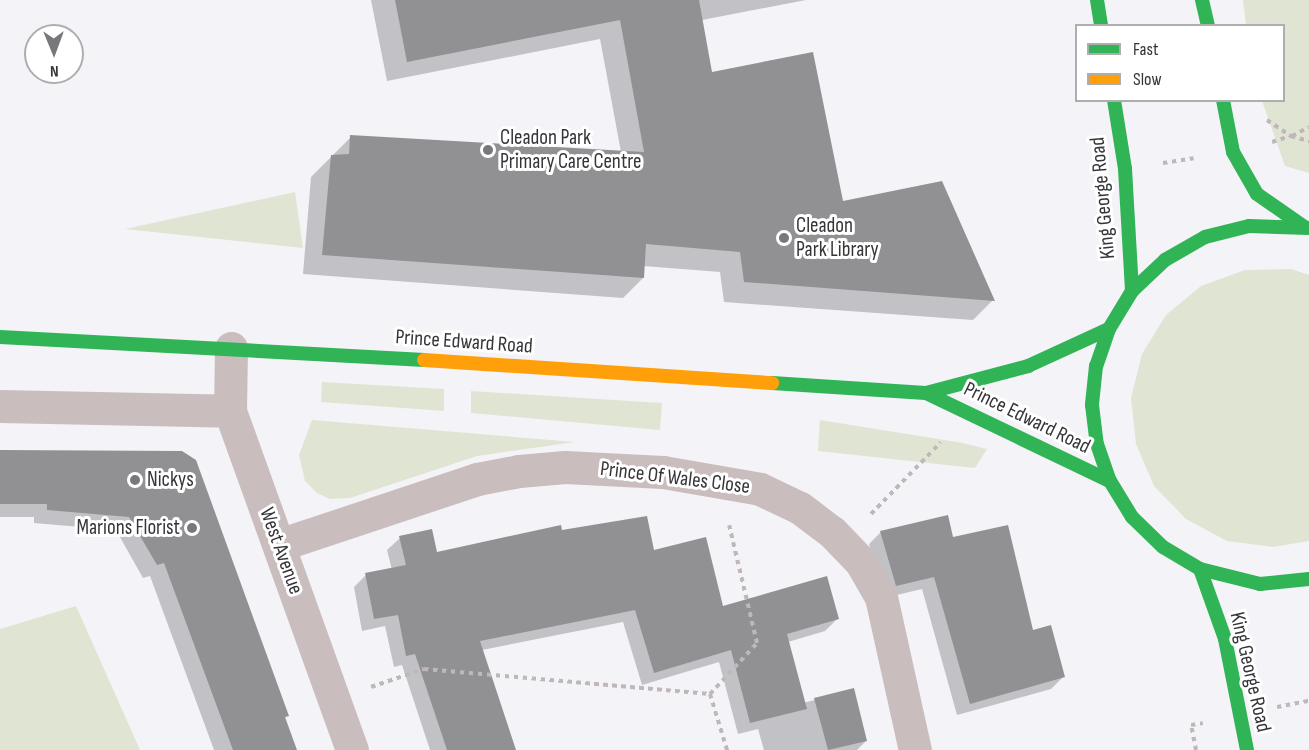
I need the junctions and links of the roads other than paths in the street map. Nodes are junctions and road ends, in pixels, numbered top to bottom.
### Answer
1 (1097, 0) edge
2 (1202, 0) edge
3 (1101, 24) edge
4 (1208, 24) edge
5 (1114, 102) edge
6 (1223, 102) edge
7 (1306, 227) edge
8 (1132, 291) junction
9 (1109, 329) junction
10 (0, 337) edge
11 (231, 348) junction
12 (926, 393) junction
13 (0, 406) edge
14 (230, 411) junction
15 (1110, 481) junction
16 (279, 545) junction
17 (1200, 569) junction
18 (1309, 579) edge
19 (352, 750) edge
20 (915, 750) edge
21 (1247, 750) edge

1 - 3 main road
2 - 4 main road
5 - 8 main road, King George Road
6 - 7 main road
7 - 8 main road
8 - 9 main road
9 - 12 main road, Prince Edward Road
9 - 15 main road
10 - 11 main road, Prince Edward Road
11 - 12 main road, Prince Edward Road
11 - 14 street, West Avenue
12 - 15 main road, Prince Edward Road
13 - 14 street
14 - 16 street, West Avenue
15 - 17 main road
16 - 19 street, West Avenue
16 - 20 street, Prince Of Wales Close
17 - 18 main road
17 - 21 main road, King George Road

